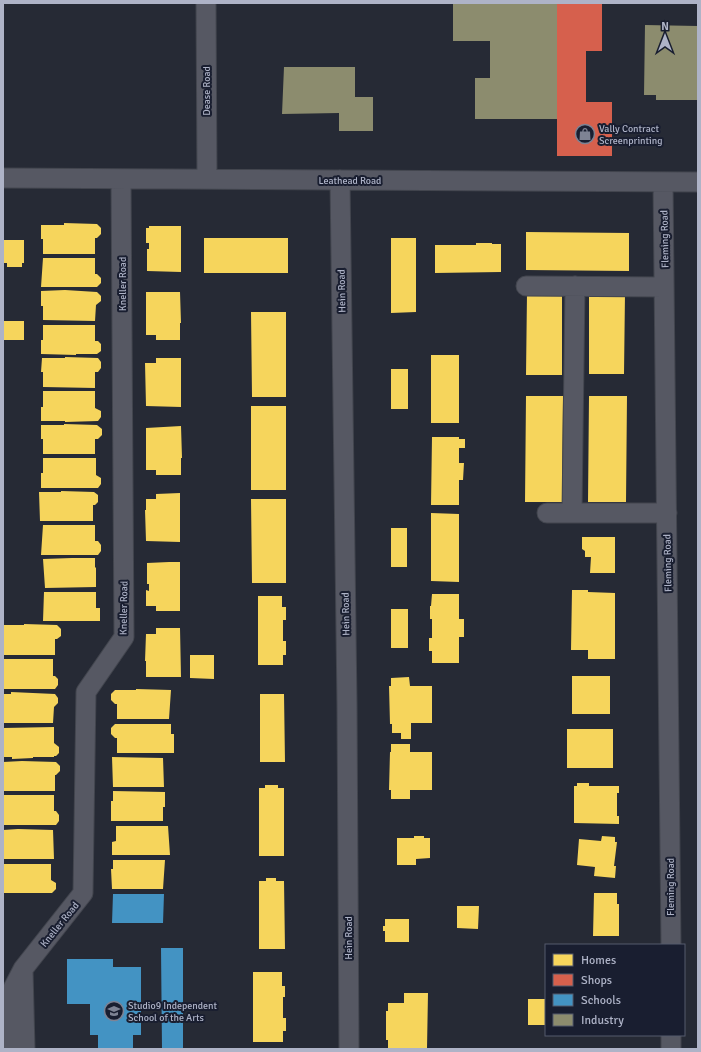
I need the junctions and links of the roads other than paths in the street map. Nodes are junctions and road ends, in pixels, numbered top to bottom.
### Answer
1 (206, 3) edge
2 (3, 178) edge
3 (122, 179) junction
4 (207, 179) junction
5 (340, 180) junction
6 (663, 182) junction
7 (698, 182) edge
8 (526, 286) dead end
9 (575, 286) junction
10 (664, 287) junction
11 (547, 513) dead end
12 (572, 513) junction
13 (667, 513) junction
14 (670, 944) edge
15 (23, 969) junction
16 (671, 1036) edge
17 (6, 1049) edge
18 (25, 1049) edge
19 (349, 1049) edge
20 (671, 1049) edge

1 - 4 street, Dease Road
2 - 3 street, Leathead Road
3 - 4 street, Leathead Road
3 - 15 street, Kneller Road
4 - 5 street, Leathead Road
5 - 6 street, Leathead Road
5 - 19 street, Hein Road
6 - 7 street, Leathead Road
6 - 10 street, Fleming Road
8 - 9 street
9 - 10 street
9 - 12 street
10 - 13 street, Fleming Road
11 - 12 street
12 - 13 street
13 - 14 street, Fleming Road
15 - 17 street, Kneller Road
15 - 18 street
16 - 20 street

